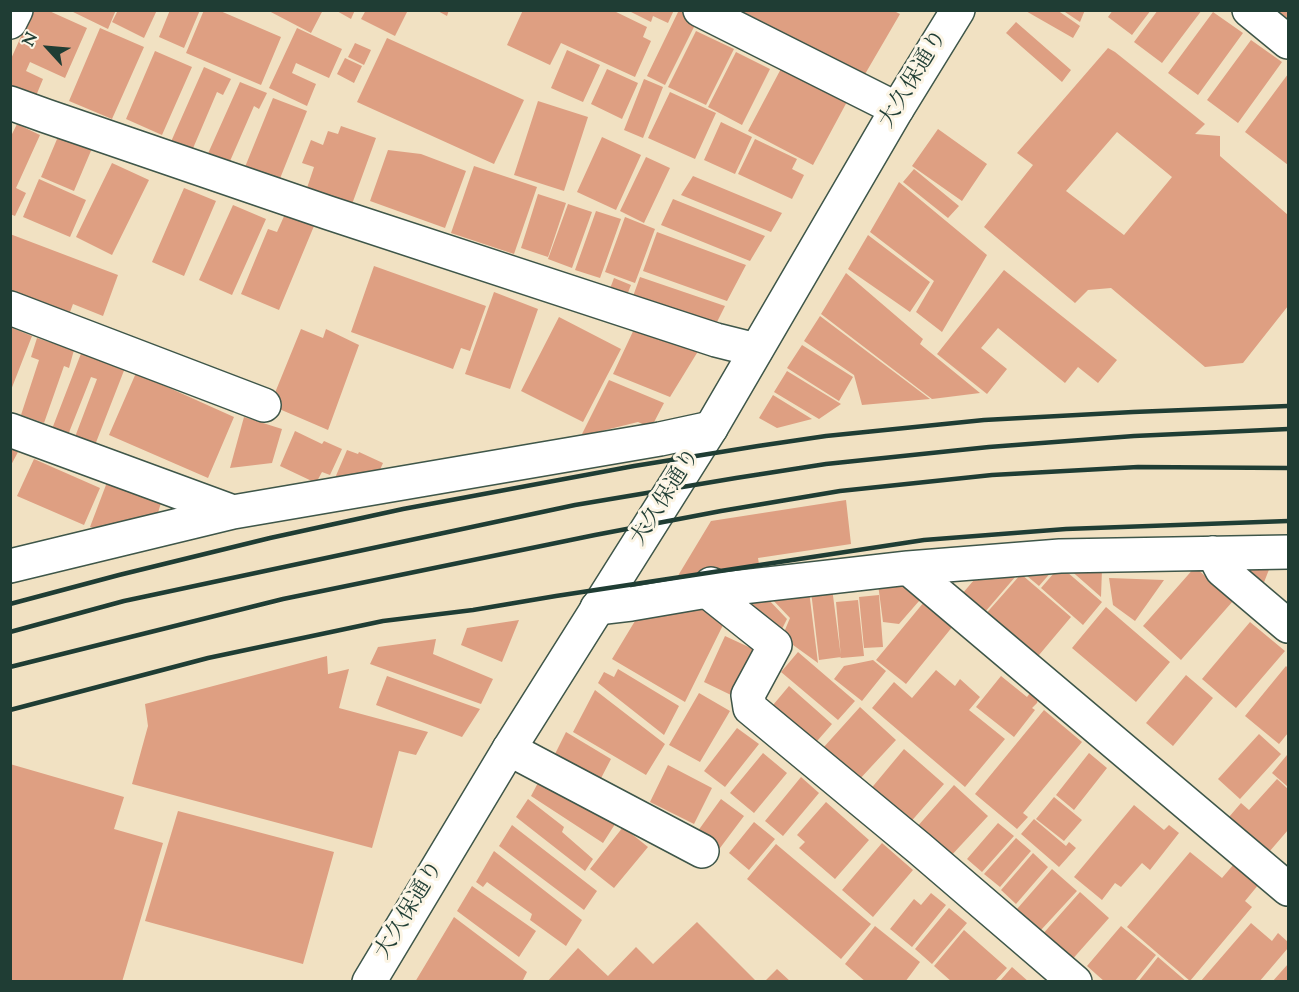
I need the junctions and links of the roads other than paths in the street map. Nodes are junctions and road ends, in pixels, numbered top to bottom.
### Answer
1 (16, 10) edge
2 (700, 10) edge
3 (958, 10) edge
4 (1249, 10) edge
5 (10, 22) edge
6 (1288, 42) edge
7 (10, 102) edge
8 (897, 109) junction
9 (10, 308) edge
10 (756, 350) junction
11 (264, 405) dead end
12 (711, 428) junction
13 (10, 430) edge
14 (233, 512) junction
15 (1288, 552) edge
16 (1213, 553) junction
17 (10, 566) edge
18 (908, 568) junction
19 (709, 587) junction
20 (597, 608) junction
21 (1288, 626) edge
22 (509, 749) junction
23 (702, 851) dead end
24 (1288, 889) edge
25 (369, 981) edge
26 (1074, 981) edge

1 - 5 main road
2 - 8 main road
3 - 8 main road, 大久保通り
4 - 6 main road
7 - 10 main road
8 - 10 main road, 大久保通り
9 - 11 main road
10 - 12 main road, 大久保通り
12 - 14 main road
12 - 20 main road, 大久保通り
13 - 14 main road
14 - 17 main road
15 - 16 main road
16 - 18 main road
16 - 21 main road
18 - 19 main road
18 - 24 main road
19 - 20 main road
19 - 26 main road
20 - 22 main road, 大久保通り
22 - 23 main road
22 - 25 main road, 大久保通り

